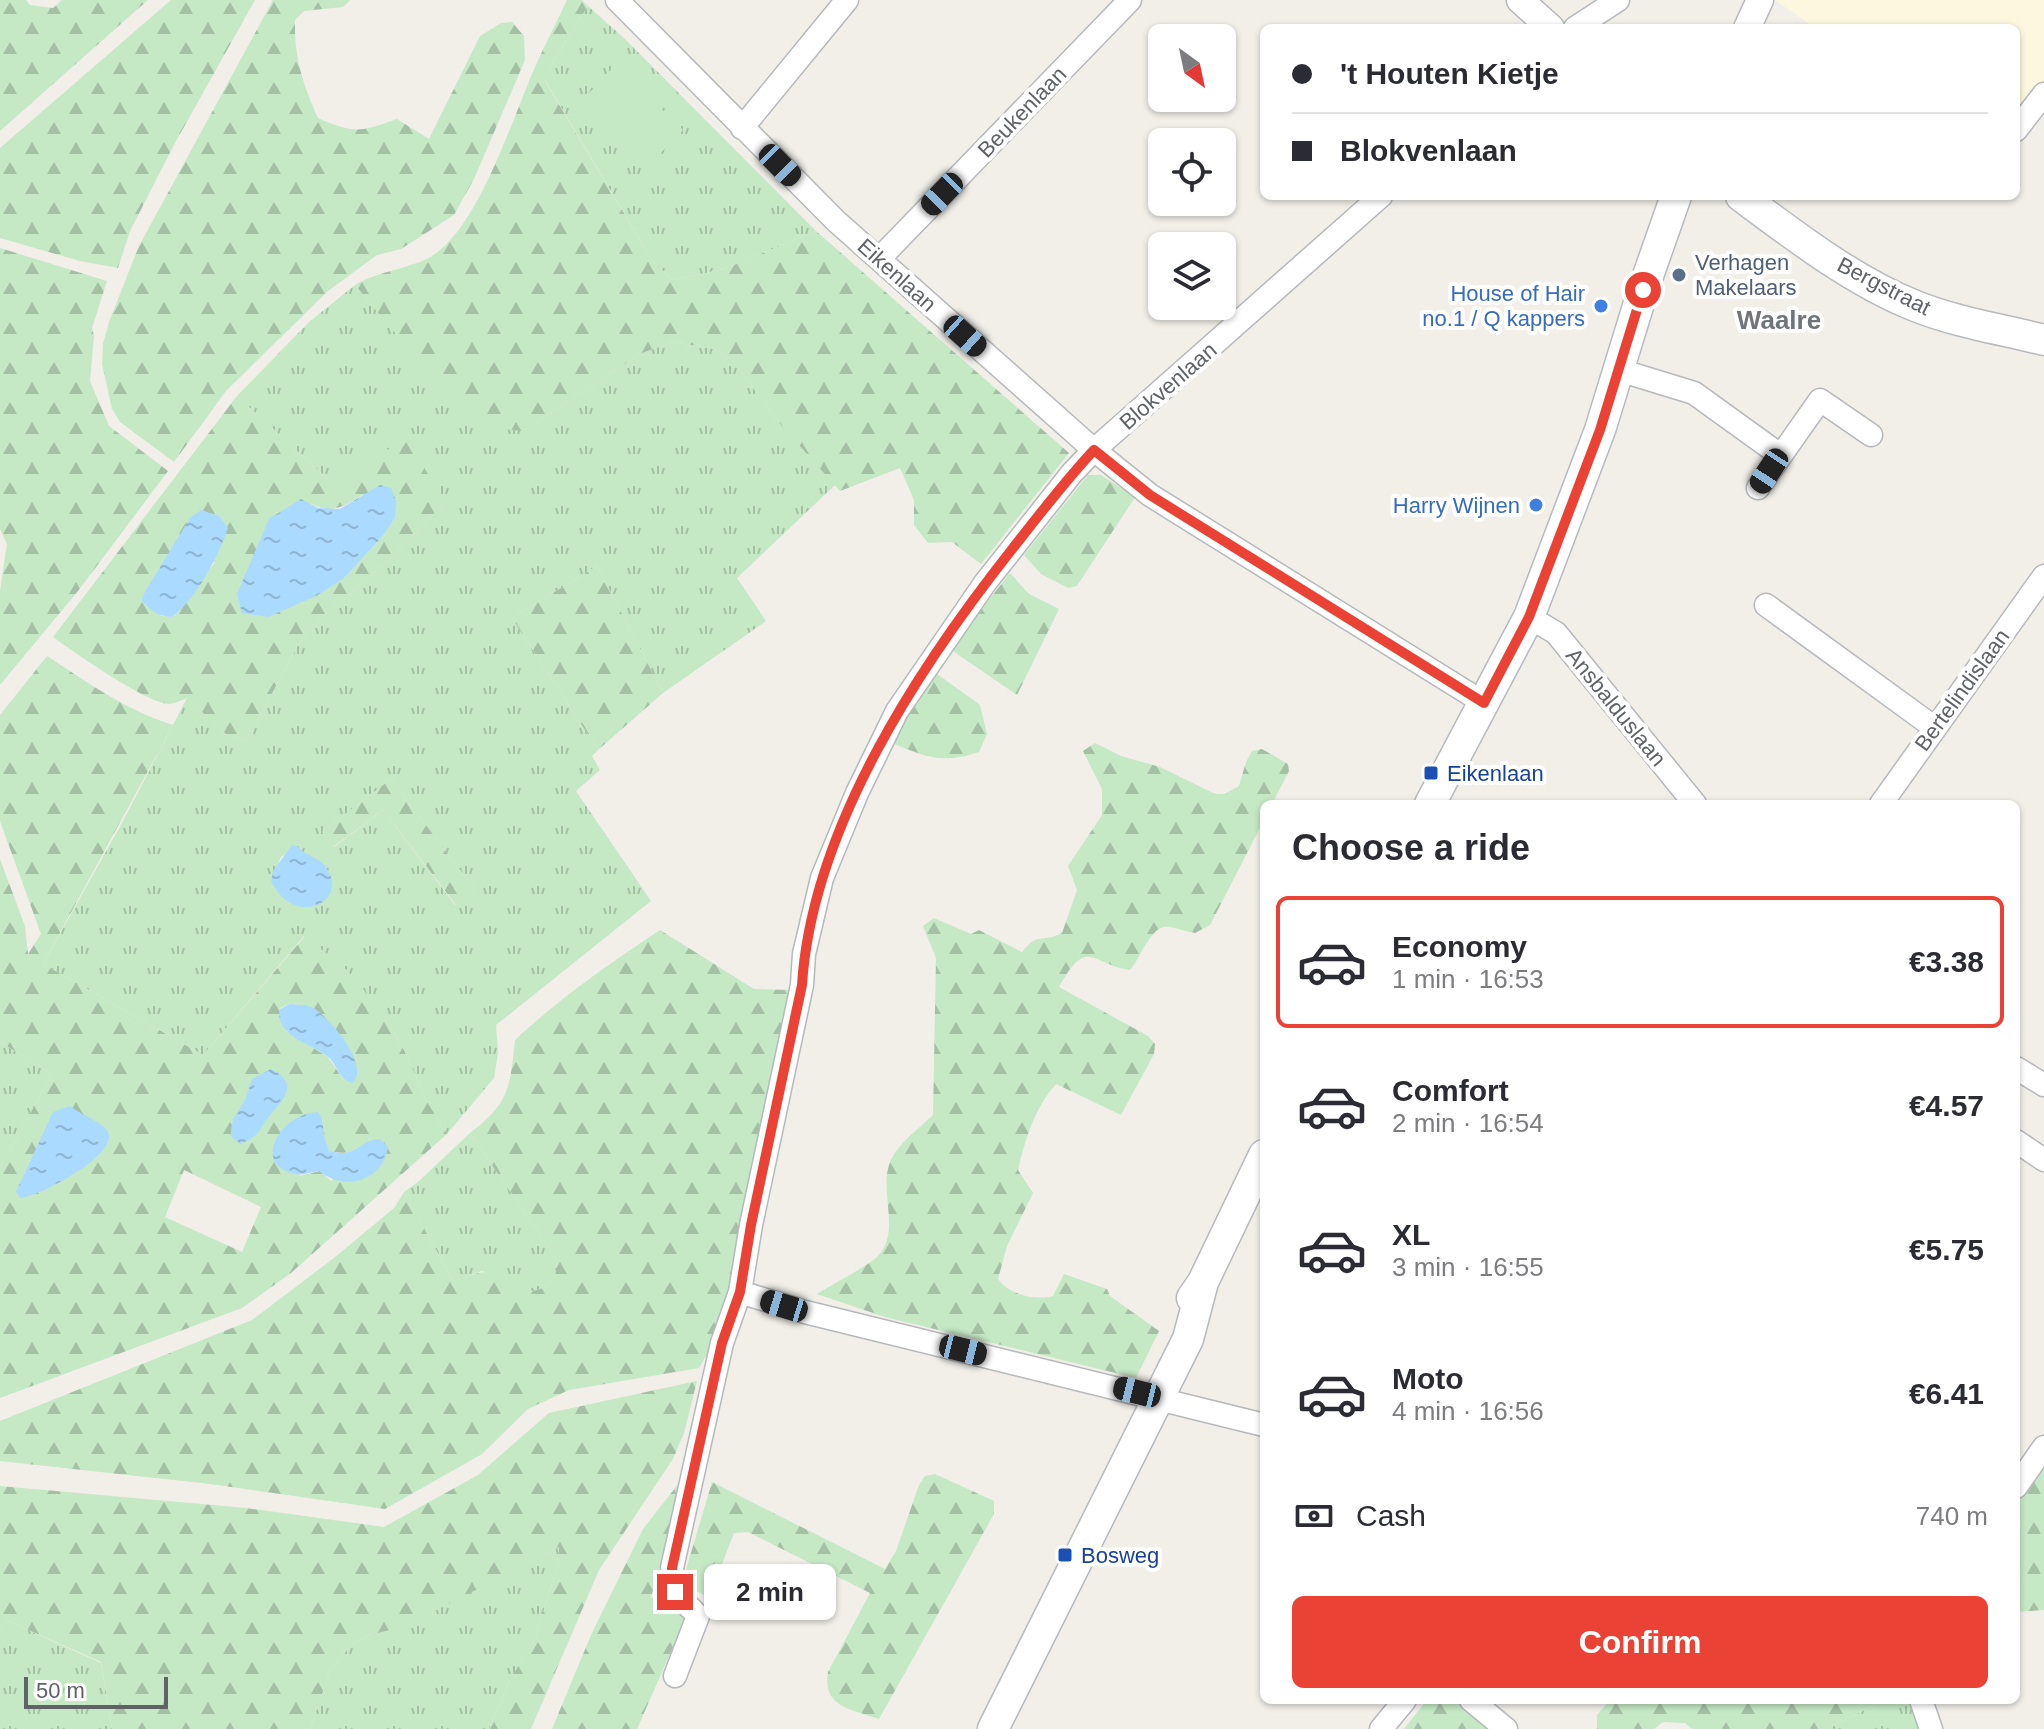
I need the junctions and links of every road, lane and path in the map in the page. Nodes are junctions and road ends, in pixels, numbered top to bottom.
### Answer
1 (617, 0) edge
2 (847, 0) edge
3 (1130, 0) edge
4 (1520, 0) edge
5 (1618, 0) edge
6 (1760, 0) edge
7 (1547, 24) edge
8 (1581, 24) edge
9 (1749, 24) edge
10 (2044, 94) edge
11 (2020, 125) edge
12 (742, 128) junction
13 (1376, 200) edge
14 (1675, 200) edge
15 (1747, 200) edge
16 (879, 259) junction
17 (2044, 340) edge
18 (1619, 370) junction
19 (1871, 435) dead end
20 (1094, 450) junction
21 (1780, 455) junction
22 (1758, 488) dead end
23 (2041, 587) edge
24 (1766, 605) dead end
25 (1529, 617) junction
26 (1484, 703) junction
27 (1935, 728) junction
28 (1432, 800) edge
29 (1692, 800) edge
30 (1884, 800) edge
31 (2020, 1070) edge
32 (2042, 1079) edge
33 (2020, 1144) edge
34 (2044, 1160) edge
35 (1260, 1163) edge
36 (740, 1292) junction
37 (1152, 1396) junction
38 (1260, 1424) edge
39 (2044, 1447) edge
40 (2020, 1481) edge
41 (675, 1676) dead end
42 (1402, 1704) edge
43 (1476, 1704) edge
44 (1922, 1704) edge
45 (993, 1729) edge
46 (1381, 1729) edge
47 (1506, 1729) edge
48 (1931, 1729) edge

1 - 12 street, Eikenlaan
2 - 12 street
3 - 16 street, Beukenlaan
4 - 7 street
5 - 8 street
6 - 9 street
10 - 11 street
12 - 16 street, Eikenlaan
13 - 20 street, Blokvenlaan
14 - 18 main road
15 - 17 main road, Bergstraat
16 - 20 street, Eikenlaan
18 - 21 street
18 - 25 main road
19 - 21 street
20 - 26 street, Eikenlaan
20 - 36 street, Blokvenlaan
21 - 22 street
23 - 27 street, Bertelindislaan
24 - 27 street
25 - 26 main road
25 - 29 street, Ansbalduslaan
26 - 28 main road
27 - 30 street, Bertelindislaan
31 - 32 street
33 - 34 street
35 - 37 main road
36 - 37 street
36 - 41 street, Blokvenlaan
37 - 38 street
37 - 45 main road
39 - 40 street
42 - 46 street
43 - 47 street
44 - 48 street

